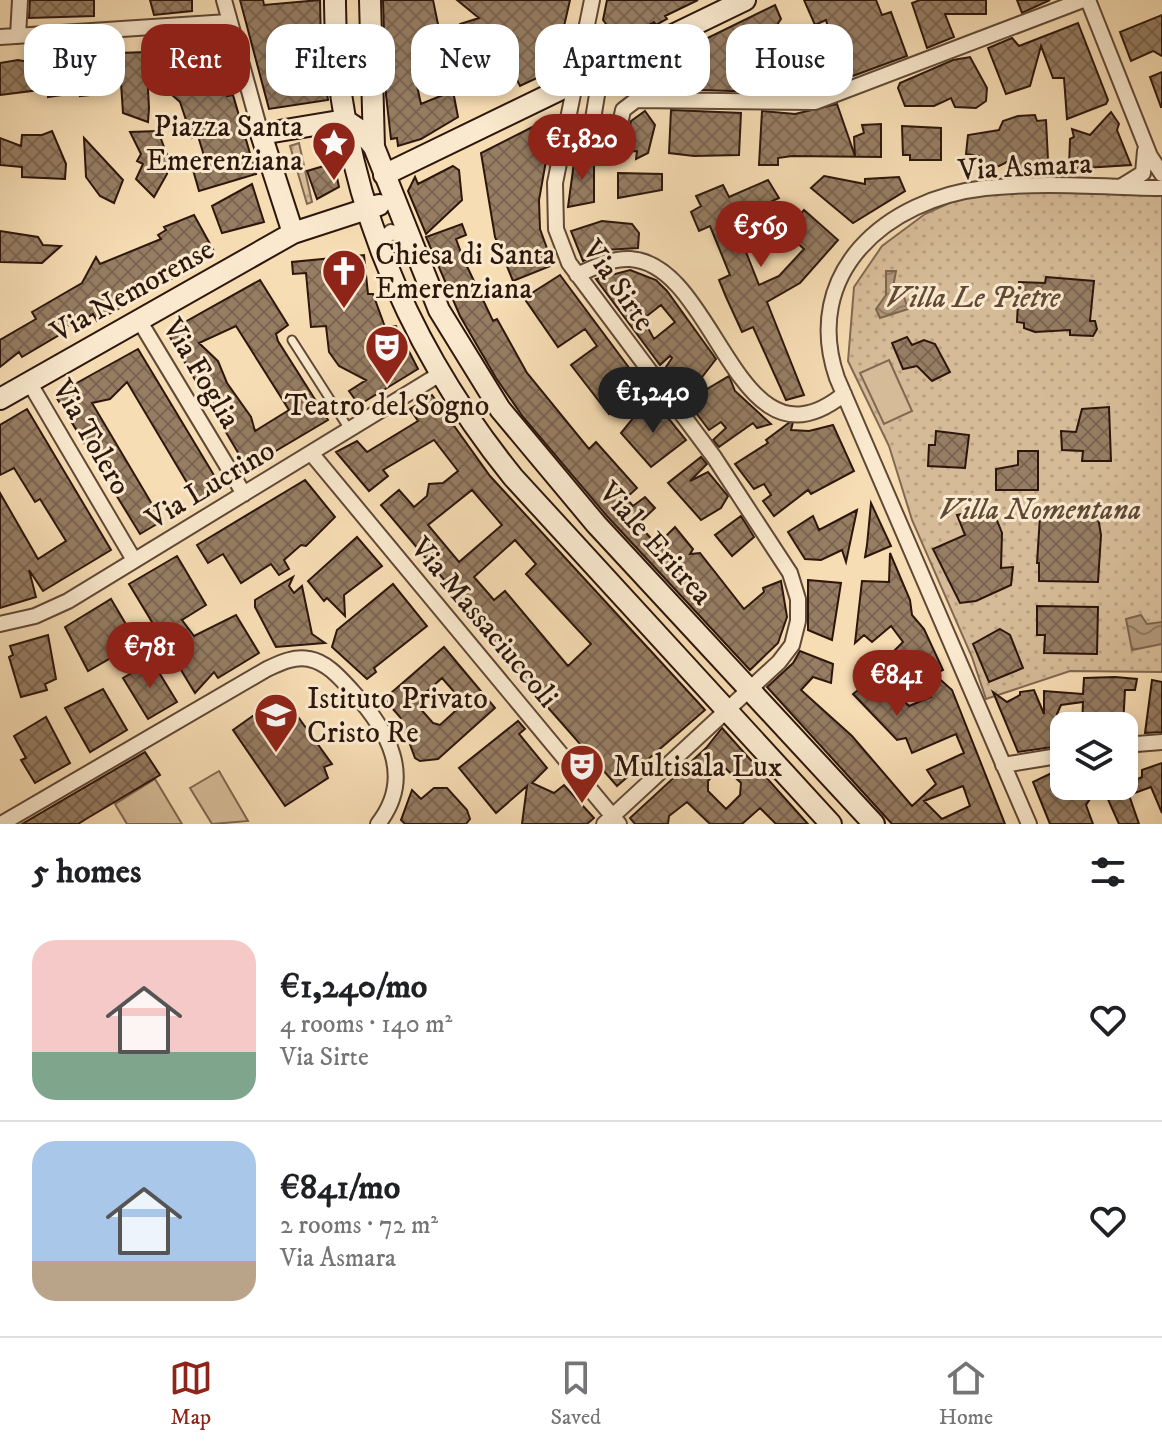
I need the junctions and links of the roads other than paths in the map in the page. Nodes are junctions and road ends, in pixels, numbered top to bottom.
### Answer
1 (20, 0) edge
2 (224, 0) edge
3 (335, 0) edge
4 (370, 0) edge
5 (592, 0) edge
6 (745, 0) edge
7 (1086, 0) edge
8 (228, 22) junction
9 (587, 24) edge
10 (696, 24) edge
11 (18, 36) junction
12 (0, 37) edge
13 (548, 96) edge
14 (573, 96) edge
15 (596, 96) edge
16 (345, 120) junction
17 (261, 134) junction
18 (1145, 144) junction
19 (374, 147) junction
20 (1162, 174) edge
21 (384, 175) junction
22 (1118, 187) junction
23 (1162, 188) edge
24 (394, 200) junction
25 (366, 210) junction
26 (293, 233) junction
27 (407, 236) junction
28 (378, 243) junction
29 (577, 275) junction
30 (139, 320) junction
31 (292, 340) dead end
32 (440, 374) junction
33 (29, 382) junction
34 (844, 394) junction
35 (0, 399) edge
36 (349, 429) junction
37 (311, 453) junction
38 (244, 494) junction
39 (134, 560) junction
40 (0, 624) edge
41 (749, 690) junction
42 (726, 710) junction
43 (1162, 742) edge
44 (1138, 744) edge
45 (1050, 757) edge
46 (1003, 765) junction
47 (612, 821) edge
48 (1, 824) edge
49 (378, 824) edge
50 (831, 824) edge
51 (874, 824) edge
52 (1029, 824) edge

1 - 11 street
2 - 8 street
3 - 16 street
4 - 19 street
5 - 9 street, Via Sirte
6 - 10 street
7 - 15 street
7 - 18 street
8 - 11 street
8 - 17 street
11 - 12 street
13 - 21 street
14 - 29 street, Via Sirte
16 - 17 street
16 - 19 street
16 - 25 street
17 - 26 street
18 - 20 street
18 - 22 street
19 - 21 street
21 - 24 street
22 - 23 street, Via Asmara
22 - 34 street, Via Asmara
24 - 25 street
24 - 27 street, Viale Eritrea
25 - 26 street
25 - 28 street, Viale Eritrea
26 - 30 street, Via Nemorense
27 - 28 street
27 - 41 street, Viale Eritrea
28 - 32 street, Viale Eritrea
29 - 34 street
29 - 41 street, Via Sirte
30 - 33 street, Via Nemorense
30 - 38 street, Via Foglia
31 - 36 lane
32 - 36 street, Via Lucrino
32 - 42 street, Viale Eritrea
33 - 35 street, Via Nemorense
33 - 39 street, Via Tolero
34 - 46 street, Via Asmara
36 - 37 street, Via Lucrino
37 - 38 street, Via Lucrino
37 - 47 street, Via Massaciuccoli
38 - 39 street, Via Lucrino
39 - 40 street, Via Lucrino
41 - 42 street, Via Sirte
41 - 51 street, Viale Eritrea
42 - 47 street, Via Sirte
42 - 50 street, Viale Eritrea
43 - 44 street
45 - 46 street
46 - 52 street, Via Asmara
48 - 49 street

